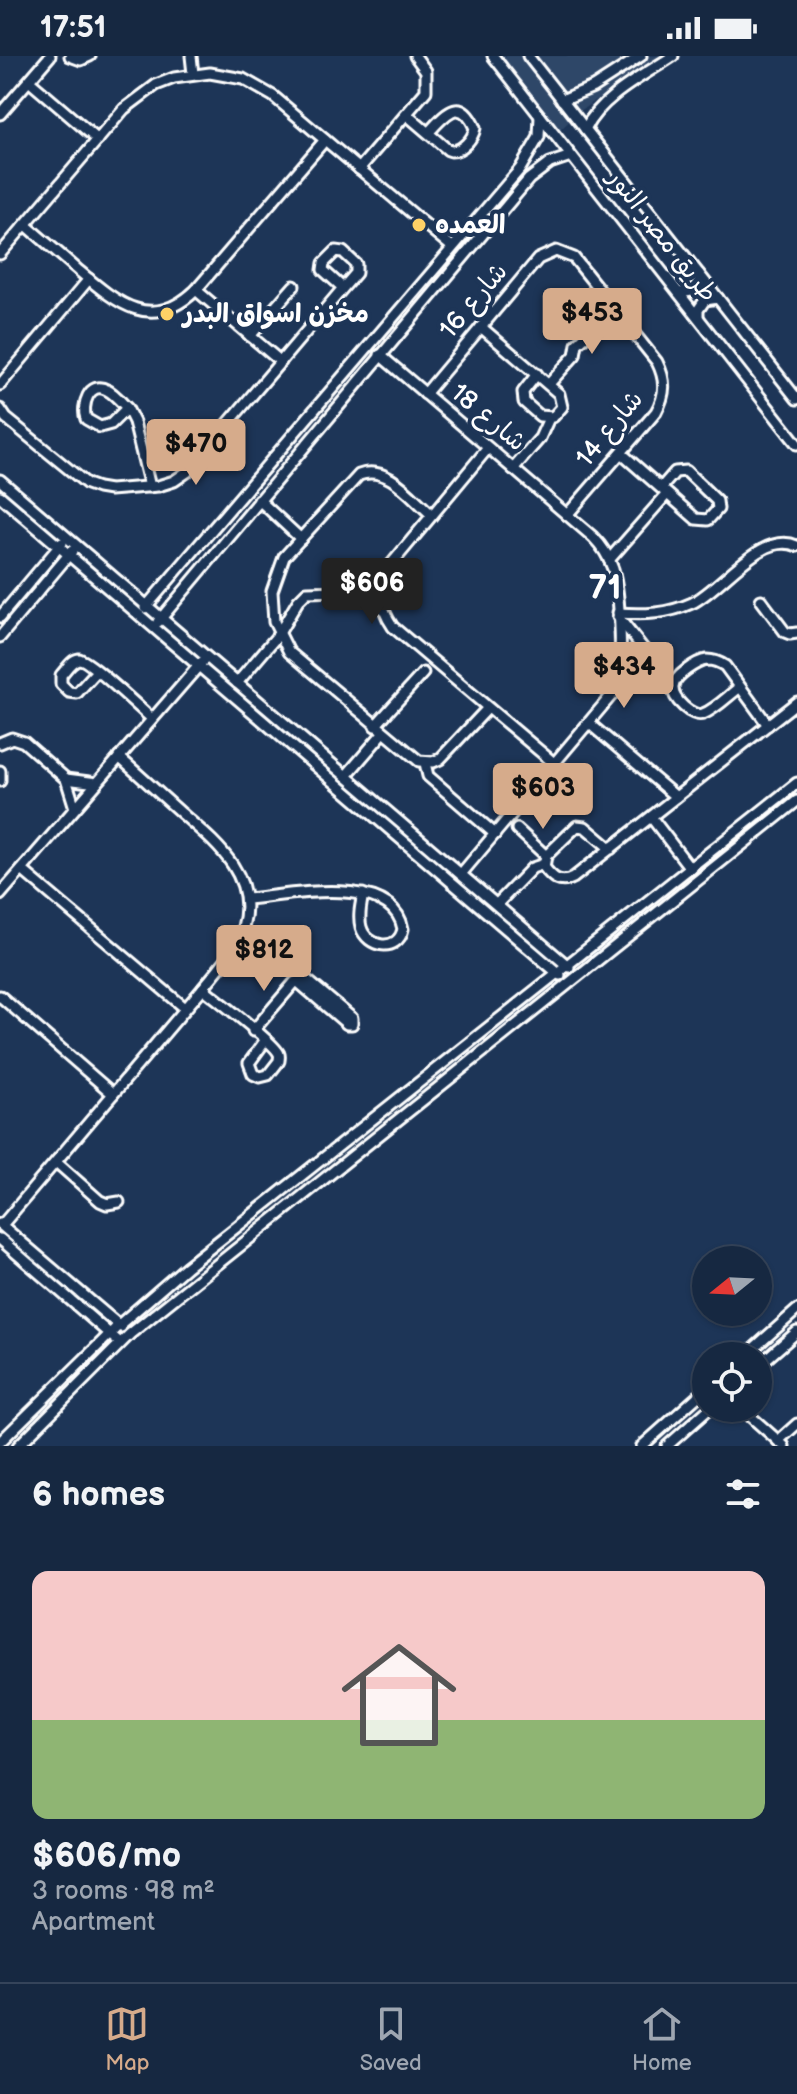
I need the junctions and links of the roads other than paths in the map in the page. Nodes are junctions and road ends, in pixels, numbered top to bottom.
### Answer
1 (50, 56) edge
2 (70, 56) edge
3 (90, 56) edge
4 (191, 56) edge
5 (415, 56) edge
6 (493, 56) edge
7 (528, 56) edge
8 (641, 56) edge
9 (673, 56) edge
10 (193, 74) junction
11 (29, 81) junction
12 (602, 81) junction
13 (612, 97) junction
14 (562, 100) junction
15 (0, 114) edge
16 (407, 115) junction
17 (540, 116) junction
18 (585, 129) junction
19 (428, 133) junction
20 (98, 140) junction
21 (325, 140) junction
22 (571, 156) junction
23 (359, 169) junction
24 (26, 225) junction
25 (452, 247) junction
26 (0, 254) edge
27 (699, 274) junction
28 (89, 279) junction
29 (294, 286) dead end
30 (343, 288) dead end
31 (196, 290) junction
32 (679, 293) junction
33 (718, 298) junction
34 (407, 300) junction
35 (615, 309) junction
36 (418, 310) junction
37 (698, 317) junction
38 (481, 327) junction
39 (250, 336) junction
40 (380, 355) junction
41 (281, 362) junction
42 (657, 362) joint
43 (537, 374) junction
44 (549, 384) junction
45 (0, 385) edge
46 (332, 389) junction
47 (425, 394) junction
48 (344, 398) junction
49 (797, 399) edge
50 (127, 408) junction
51 (0, 409) edge
52 (549, 418) junction
53 (797, 444) edge
54 (488, 448) junction
55 (621, 453) junction
56 (513, 469) junction
57 (0, 480) edge
58 (150, 487) junction
59 (664, 491) junction
60 (0, 496) edge
61 (259, 500) junction
62 (432, 515) junction
63 (567, 515) junction
64 (67, 537) junction
65 (301, 539) junction
66 (76, 545) junction
67 (797, 546) edge
68 (59, 547) junction
69 (68, 555) junction
70 (609, 560) junction
71 (380, 595) junction
72 (761, 600) dead end
73 (147, 605) junction
74 (138, 615) junction
75 (618, 615) junction
76 (0, 617) edge
77 (161, 618) junction
78 (153, 628) junction
79 (797, 633) edge
80 (278, 635) junction
81 (0, 637) edge
82 (207, 656) junction
83 (433, 661) junction
84 (198, 667) junction
85 (97, 671) dead end
86 (237, 683) junction
87 (673, 686) junction
88 (740, 687) junction
89 (797, 702) edge
90 (488, 708) junction
91 (152, 719) junction
92 (590, 724) junction
93 (768, 725) junction
94 (379, 730) junction
95 (0, 743) edge
96 (119, 757) junction
97 (425, 763) junction
98 (555, 764) junction
99 (0, 771) edge
100 (346, 776) junction
101 (66, 779) junction
102 (0, 781) edge
103 (97, 783) junction
104 (797, 783) edge
105 (676, 797) junction
106 (797, 801) edge
107 (75, 808) junction
108 (651, 817) junction
109 (506, 821) junction
110 (495, 834) junction
111 (611, 849) junction
112 (545, 860) junction
113 (690, 868) junction
114 (22, 870) junction
115 (461, 874) junction
116 (363, 894) junction
117 (0, 895) edge
118 (246, 899) junction
119 (497, 904) junction
120 (567, 966) junction
121 (557, 974) junction
122 (578, 974) junction
123 (297, 981) junction
124 (568, 982) junction
125 (203, 988) junction
126 (0, 996) edge
127 (185, 1008) junction
128 (253, 1031) junction
129 (265, 1041) dead end
130 (113, 1094) junction
131 (56, 1162) junction
132 (119, 1202) dead end
133 (1, 1224) edge
134 (0, 1239) edge
135 (797, 1310) edge
136 (119, 1325) junction
137 (797, 1332) edge
138 (109, 1334) junction
139 (130, 1334) junction
140 (761, 1342) edge
141 (120, 1343) junction
142 (772, 1354) edge
143 (692, 1401) edge
144 (694, 1422) edge
145 (757, 1422) edge
146 (797, 1424) edge
147 (0, 1442) edge
148 (781, 1443) edge
149 (18, 1446) edge
150 (642, 1446) edge
151 (667, 1446) edge

1 - 11 street
2 - 3 street
4 - 10 street
5 - 16 street
6 - 17 street, طريق مصر النور
7 - 14 street, طريق مصر النور
8 - 12 street
9 - 13 street
10 - 20 street
10 - 21 street
11 - 15 street
11 - 20 street
12 - 13 street
12 - 14 street
13 - 18 street
14 - 18 street, طريق مصر النور
16 - 19 street
16 - 23 street
17 - 22 street, طريق مصر النور
17 - 25 street
18 - 27 street, طريق مصر النور
19 - 19 street
20 - 24 street
21 - 23 street
21 - 31 street
22 - 32 street, طريق مصر النور
22 - 36 street
23 - 25 street
24 - 26 street
24 - 28 street
25 - 34 street
27 - 32 street
27 - 33 street, طريق مصر النور
28 - 31 street
28 - 45 street
29 - 39 street
30 - 41 street
31 - 39 street
32 - 37 street, طريق مصر النور
33 - 37 street
33 - 49 street, طريق مصر النور
34 - 36 street
34 - 46 street
35 - 38 street, شارع 16
35 - 42 street, شارع 16
35 - 44 street
36 - 40 street
37 - 53 street, طريق مصر النور
38 - 43 street
38 - 47 street, شارع 16
39 - 41 street
40 - 47 street, شارع 18
40 - 48 street
41 - 58 street
42 - 55 street, شارع 14
43 - 44 street
43 - 52 street
44 - 52 street
46 - 48 street
46 - 73 street
47 - 54 street, شارع 18
48 - 61 street
50 - 50 street
50 - 58 street
51 - 58 street
52 - 56 street
54 - 56 street, شارع 18
54 - 62 street
55 - 59 street
55 - 63 street, شارع 14
56 - 63 street, شارع 18
57 - 64 street
59 - 59 street
59 - 70 street
60 - 68 street
61 - 65 street
61 - 77 street
62 - 65 street
62 - 71 street
63 - 70 street, شارع 18
64 - 66 street
64 - 68 street
65 - 80 street
66 - 69 street
66 - 73 street
67 - 75 street
68 - 69 street
68 - 76 street
69 - 74 street
69 - 81 street
70 - 75 street
71 - 80 street
71 - 83 street
72 - 79 street
73 - 74 street
73 - 77 street
74 - 78 street
75 - 87 street
75 - 92 street
77 - 78 street
77 - 82 street
78 - 84 street
80 - 86 street
80 - 94 street
82 - 84 street
82 - 86 street
83 - 90 street
83 - 94 street
84 - 91 street
84 - 121 street
85 - 91 street
86 - 100 street
87 - 88 street
87 - 88 street
88 - 93 street
89 - 93 street
90 - 97 street
90 - 98 street
91 - 96 street
92 - 98 street
92 - 105 street
93 - 105 street
94 - 97 street
94 - 100 street
95 - 101 street
96 - 103 street
96 - 118 street
97 - 110 street
98 - 109 street
99 - 102 street
100 - 115 street
101 - 103 street
101 - 107 street
103 - 107 street
104 - 113 street
105 - 108 street
106 - 122 street
107 - 114 street
108 - 111 street
108 - 113 street
109 - 110 street
109 - 112 street
110 - 115 street
111 - 112 street
111 - 112 street
112 - 119 street
113 - 120 street
114 - 117 street
114 - 127 street
115 - 119 street
116 - 116 street
116 - 118 street
118 - 125 street
119 - 120 street
120 - 121 street
120 - 122 street
121 - 124 street
121 - 136 street
122 - 124 street
123 - 123 street
123 - 128 street
124 - 139 street
125 - 127 street
125 - 128 street
126 - 130 street
127 - 130 street
128 - 129 street
130 - 131 street
131 - 132 street
131 - 133 street
133 - 136 street
134 - 138 street
135 - 140 street
136 - 138 street
136 - 139 street
137 - 142 street
138 - 141 street
138 - 147 street
139 - 141 street
141 - 149 street
143 - 150 street
144 - 151 street
145 - 148 street
146 - 148 street

